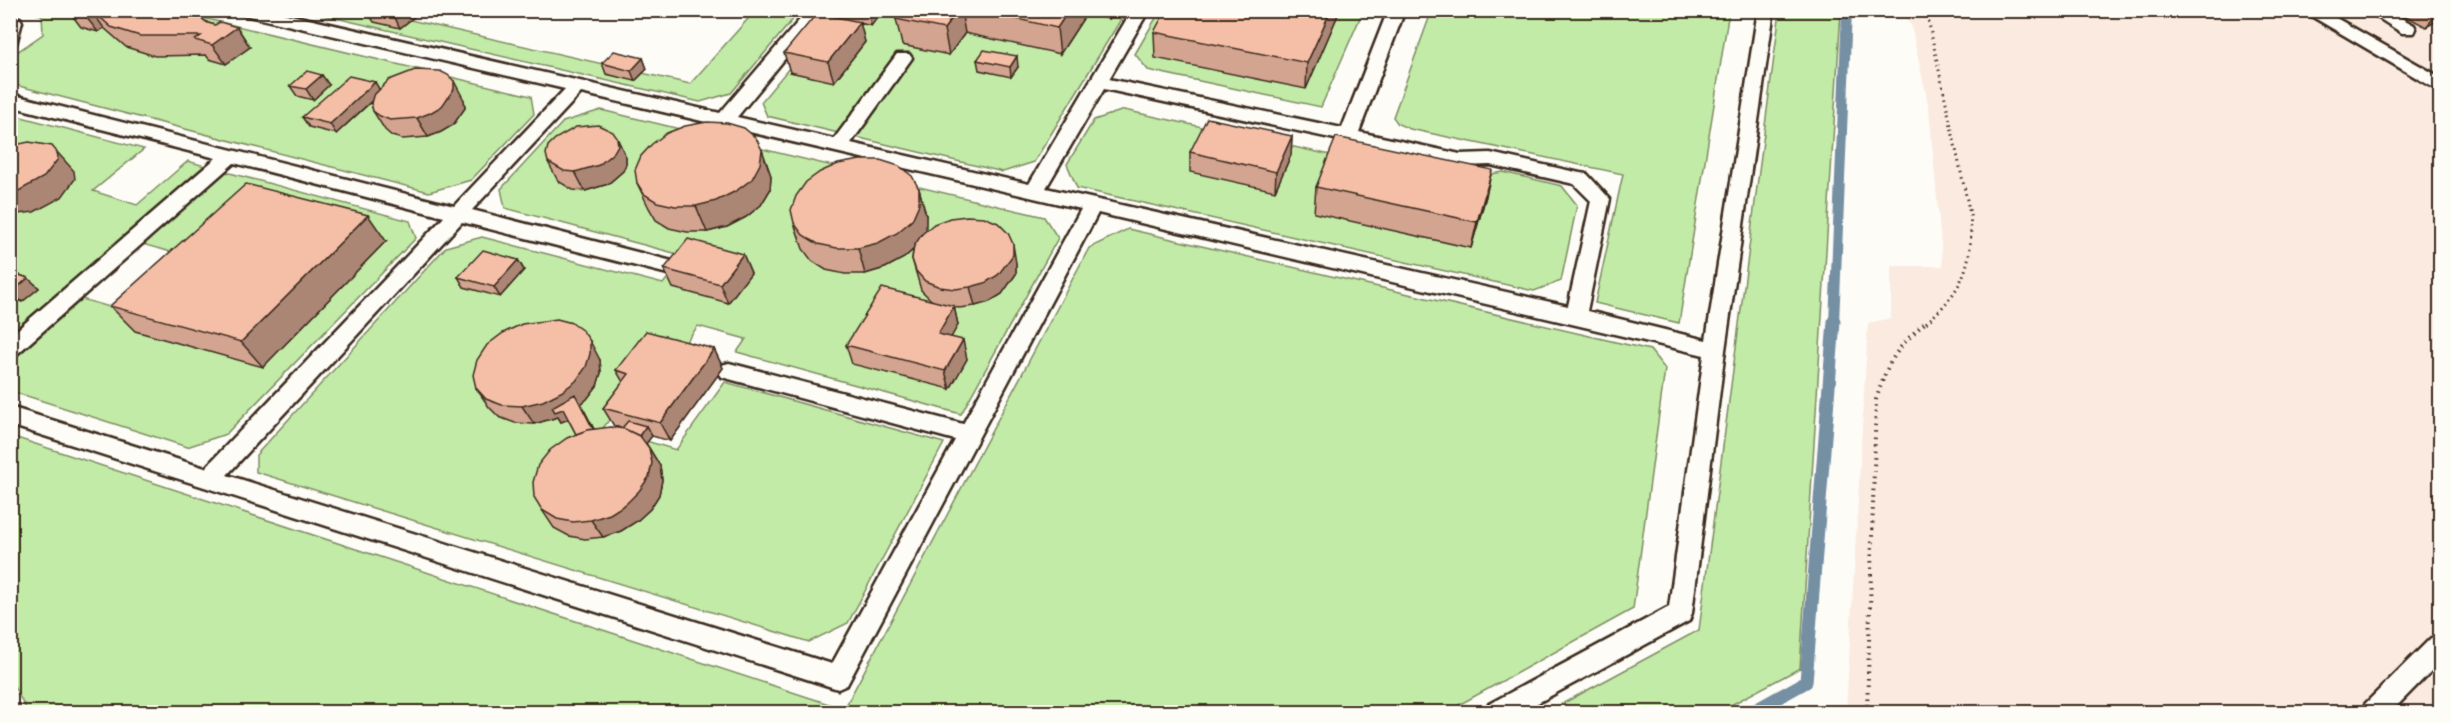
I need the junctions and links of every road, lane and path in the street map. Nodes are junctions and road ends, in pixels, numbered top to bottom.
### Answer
1 (244, 10) edge
2 (817, 10) edge
3 (1141, 10) edge
4 (1397, 10) edge
5 (1766, 10) edge
6 (1926, 10) edge
7 (2374, 10) edge
8 (2322, 13) edge
9 (10, 21) edge
10 (2408, 29) dead end
11 (10, 40) edge
12 (903, 58) dead end
13 (1099, 82) junction
14 (2440, 84) edge
15 (576, 88) junction
16 (10, 100) edge
17 (724, 121) junction
18 (1348, 136) junction
19 (838, 147) junction
20 (230, 156) junction
21 (1034, 192) junction
22 (1093, 205) junction
23 (457, 213) junction
24 (672, 268) edge
25 (1576, 316) junction
26 (10, 348) edge
27 (1715, 350) junction
28 (729, 372) dead end
29 (10, 416) edge
30 (970, 435) junction
31 (209, 479) junction
32 (2440, 646) edge
33 (1498, 712) edge
34 (1867, 712) edge
35 (2374, 712) edge

1 - 15 lane
2 - 17 lane
3 - 13 lane
4 - 18 lane
5 - 27 lane
6 - 34 path
7 - 10 lane
8 - 14 lane
9 - 11 lane
12 - 19 lane
13 - 18 lane
13 - 21 lane
15 - 17 lane
15 - 23 lane
16 - 20 lane
17 - 19 lane
18 - 25 lane
19 - 21 lane
20 - 23 lane
20 - 26 lane
21 - 22 lane
22 - 25 lane
22 - 30 lane
23 - 24 lane
23 - 31 lane
25 - 27 lane
27 - 33 lane
28 - 30 lane
29 - 31 lane
30 - 31 lane
32 - 35 lane

